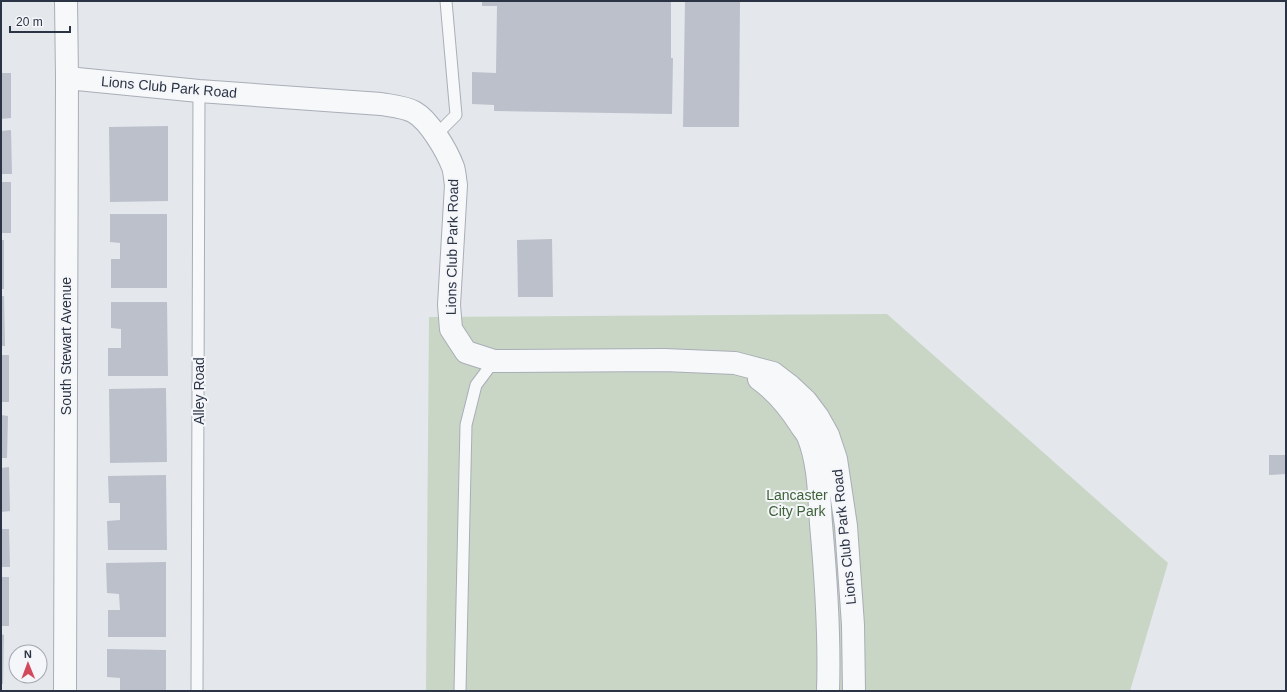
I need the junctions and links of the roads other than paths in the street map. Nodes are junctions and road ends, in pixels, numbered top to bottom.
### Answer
1 (66, 1) edge
2 (446, 1) edge
3 (67, 78) junction
4 (199, 91) junction
5 (436, 135) junction
6 (494, 361) junction
7 (735, 363) junction
8 (822, 526) junction
9 (846, 526) junction
10 (828, 687) edge
11 (854, 687) edge
12 (65, 691) edge
13 (197, 691) edge
14 (460, 691) edge

1 - 3 street, South Stewart Avenue
2 - 5 lane
3 - 4 street, Lions Club Park Road
3 - 12 street, South Stewart Avenue
4 - 5 street, Lions Club Park Road
4 - 13 lane, Alley Road
5 - 6 street, Lions Club Park Road
6 - 7 street, Lions Club Park Road
6 - 14 lane
7 - 8 street, Lions Club Park Road
7 - 9 street, Lions Club Park Road
8 - 9 lane
8 - 10 street, Lions Club Park Road
9 - 11 street, Lions Club Park Road
10 - 11 lane

